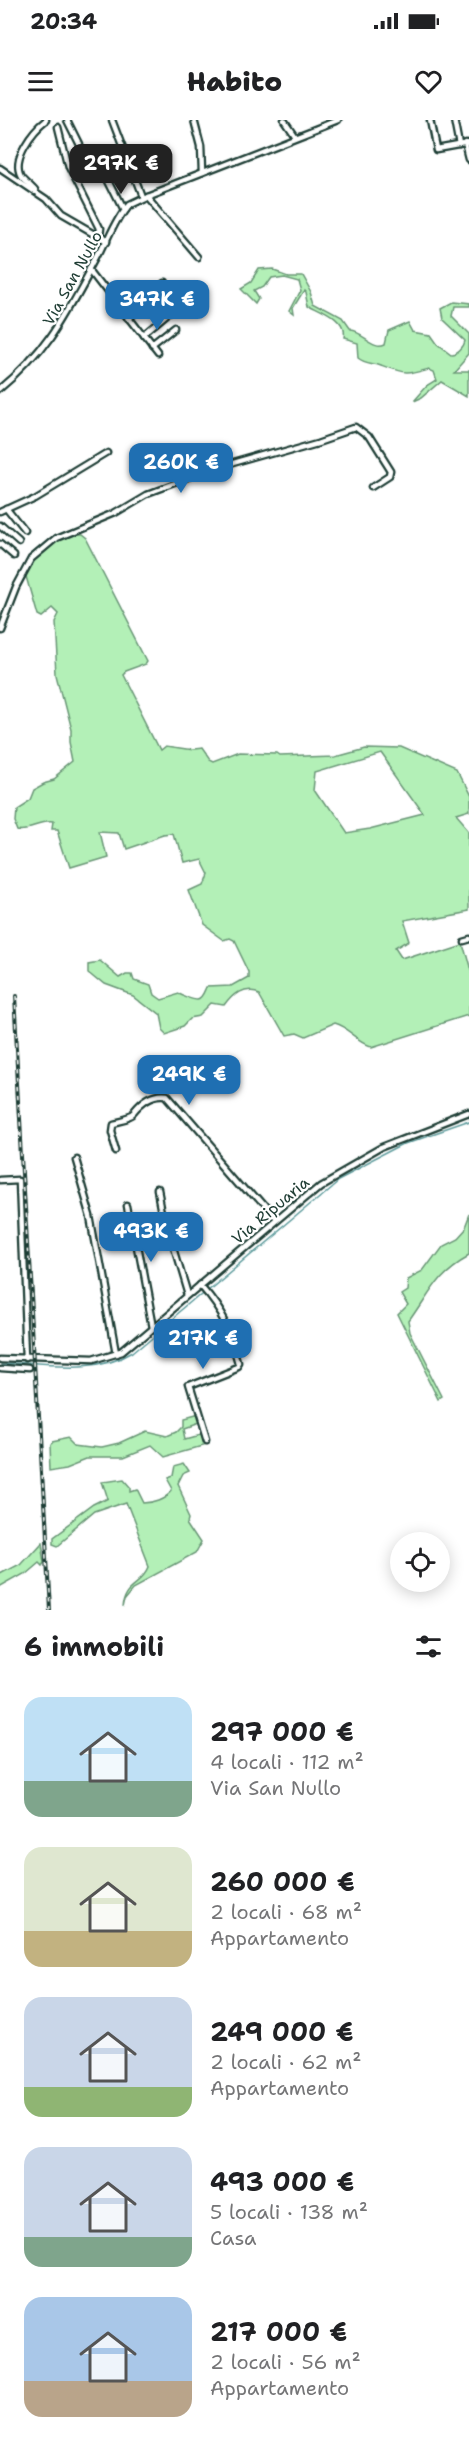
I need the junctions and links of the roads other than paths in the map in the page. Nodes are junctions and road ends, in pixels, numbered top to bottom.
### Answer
1 (46, 120) edge
2 (67, 120) edge
3 (112, 120) edge
4 (194, 120) edge
5 (284, 120) edge
6 (338, 120) edge
7 (430, 120) edge
8 (454, 120) edge
9 (330, 122) edge
10 (58, 127) dead end
11 (295, 136) junction
12 (80, 144) dead end
13 (465, 144) edge
14 (94, 151) dead end
15 (469, 160) edge
16 (0, 168) edge
17 (202, 173) junction
18 (36, 192) junction
19 (144, 195) junction
20 (123, 209) junction
21 (98, 237) junction
22 (106, 242) junction
23 (199, 257) dead end
24 (91, 269) junction
25 (162, 283) dead end
26 (187, 302) dead end
27 (129, 319) junction
28 (176, 330) dead end
29 (144, 338) junction
30 (152, 349) junction
31 (158, 356) dead end
32 (0, 392) edge
33 (106, 453) dead end
34 (373, 488) dead end
35 (6, 509) junction
36 (0, 512) edge
37 (0, 526) edge
38 (25, 533) dead end
39 (19, 543) dead end
40 (0, 544) edge
41 (14, 556) dead end
42 (0, 628) edge
43 (469, 936) edge
44 (462, 938) dead end
45 (469, 1114) edge
46 (116, 1151) dead end
47 (74, 1157) dead end
48 (0, 1179) edge
49 (160, 1192) dead end
50 (128, 1204) dead end
51 (274, 1222) junction
52 (201, 1286) junction
53 (187, 1295) junction
54 (151, 1326) junction
55 (116, 1354) junction
56 (0, 1358) edge
57 (27, 1360) junction
58 (0, 1368) edge
59 (30, 1370) dead end
60 (205, 1442) dead end

1 - 18 street
2 - 12 street
3 - 19 street
4 - 17 street
5 - 11 street
6 - 9 street, Via San Nullo
7 - 13 street
8 - 13 street
9 - 11 street, Via San Nullo
10 - 21 street
11 - 17 street, Via San Nullo
13 - 15 street
14 - 20 street
16 - 18 street
17 - 19 street, Via San Nullo
18 - 21 street
19 - 20 street, Via San Nullo
19 - 23 street
20 - 22 street, Via San Nullo
21 - 22 street
22 - 24 street, Via San Nullo
24 - 27 street
24 - 32 street, Via San Nullo
25 - 27 street
26 - 29 street
27 - 29 street
28 - 30 street
29 - 30 street
30 - 31 street
33 - 35 street
34 - 42 street
35 - 36 street
35 - 38 street
37 - 39 street
40 - 41 street
43 - 44 street
45 - 51 street, Via Ripuaria
46 - 51 street
47 - 55 street
48 - 57 street
49 - 53 street
50 - 54 street
51 - 52 street, Via Ripuaria
52 - 53 street, Via Ripuaria
52 - 60 street
53 - 54 street, Via Ripuaria
54 - 55 street, Via Ripuaria
55 - 57 street, Via Ripuaria
56 - 57 street, Via Ripuaria
58 - 59 street

